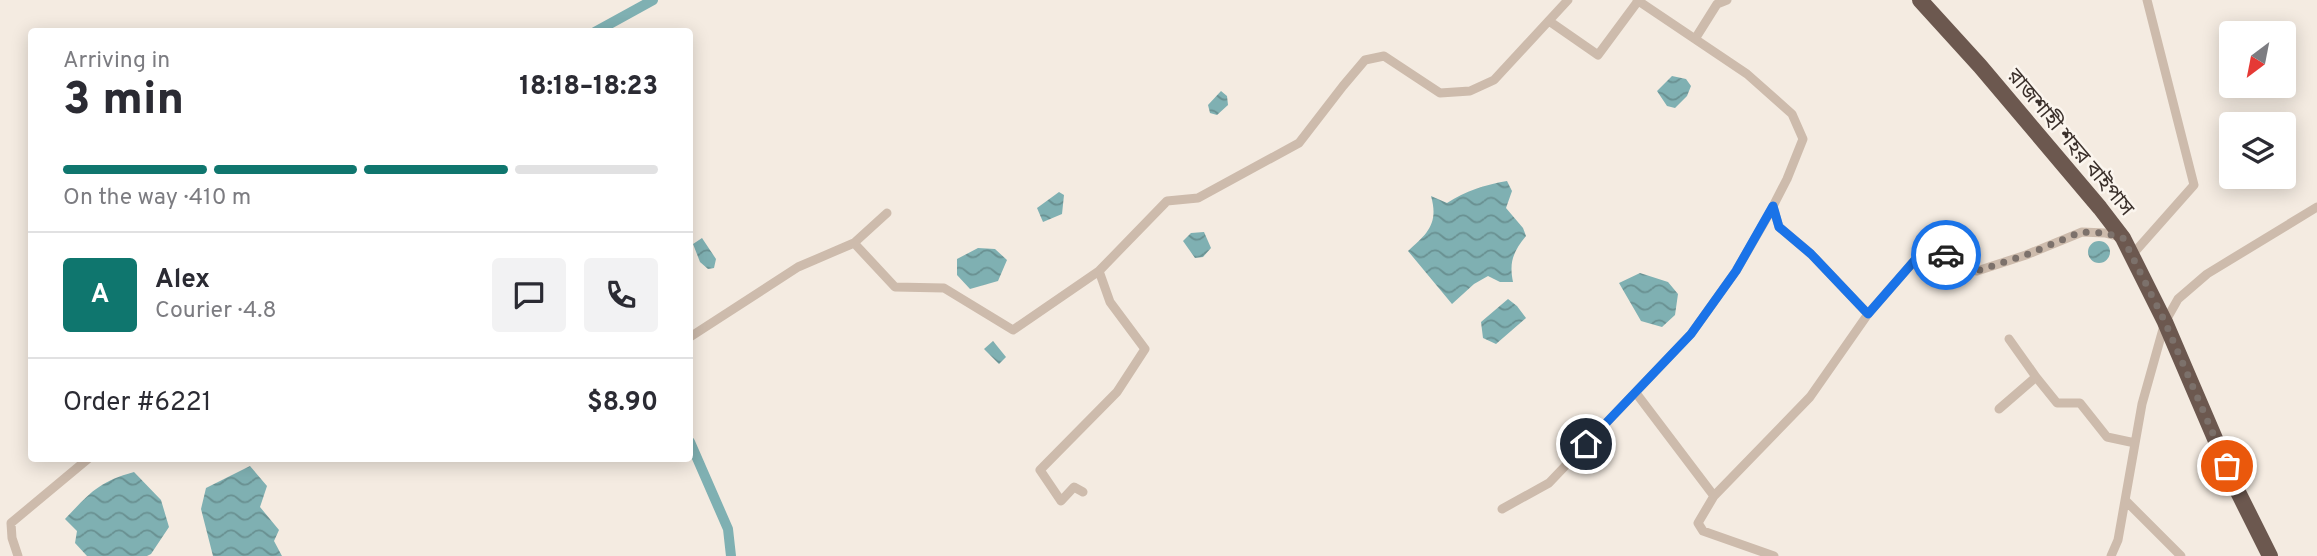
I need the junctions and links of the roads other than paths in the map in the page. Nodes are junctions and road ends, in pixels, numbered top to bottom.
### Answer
1 (1568, 0) edge
2 (1638, 0) edge
3 (1727, 0) edge
4 (1920, 0) edge
5 (2147, 0) edge
6 (1549, 21) junction
7 (1695, 39) junction
8 (1773, 206) junction
9 (2317, 207) edge
10 (887, 213) dead end
11 (2123, 238) junction
12 (854, 243) junction
13 (2132, 255) junction
14 (1099, 271) junction
15 (1868, 314) junction
16 (2165, 322) junction
17 (693, 335) edge
18 (2008, 339) dead end
19 (2036, 377) junction
20 (1636, 393) junction
21 (1999, 409) dead end
22 (2135, 443) junction
23 (84, 462) edge
24 (1083, 492) dead end
25 (1714, 496) junction
26 (2125, 499) junction
27 (1502, 509) dead end
28 (18, 556) edge
29 (1774, 556) edge
30 (2111, 556) edge
31 (2181, 556) edge
32 (2270, 556) edge

1 - 6 street
2 - 6 street
2 - 7 street
3 - 7 street
4 - 11 highway, রাজশাহী শহর বাইপাস
5 - 13 street
6 - 14 street
7 - 8 street
8 - 15 street
8 - 20 street
9 - 16 street
10 - 12 street
11 - 13 highway, রাজশাহী শহর বাইপাস
11 - 15 street
12 - 14 street
12 - 17 street
13 - 16 highway, রাজশাহী শহর বাইপাস
14 - 24 street
15 - 25 street
16 - 22 street
16 - 32 highway, রাজশাহী শহর বাইপাস
18 - 19 street
19 - 21 street
19 - 22 street
20 - 25 street
20 - 27 street
22 - 26 street
23 - 28 street
25 - 29 street
26 - 30 street
26 - 31 street

